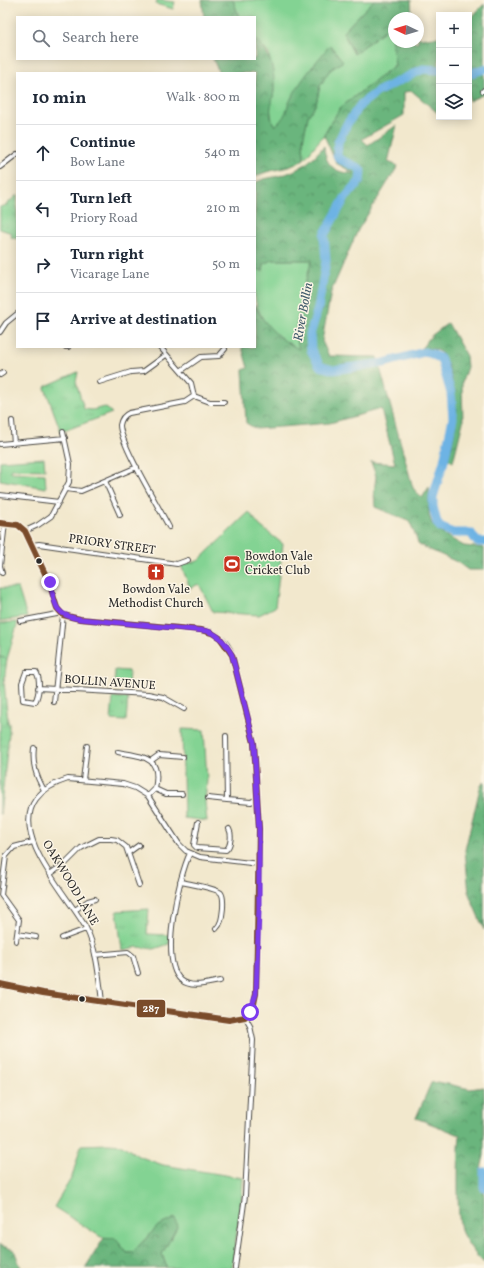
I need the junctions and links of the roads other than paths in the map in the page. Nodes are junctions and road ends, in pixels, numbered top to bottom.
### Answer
1 (16, 155) edge
2 (0, 167) edge
3 (16, 315) edge
4 (0, 332) edge
5 (161, 348) edge
6 (225, 349) dead end
7 (166, 355) junction
8 (182, 370) junction
9 (99, 382) dead end
10 (194, 396) junction
11 (224, 402) dead end
12 (12, 421) dead end
13 (63, 432) dead end
14 (65, 438) junction
15 (14, 443) junction
16 (0, 444) edge
17 (137, 467) junction
18 (105, 481) junction
19 (66, 489) junction
20 (0, 495) edge
21 (59, 502) junction
22 (120, 515) dead end
23 (3, 523) edge
24 (169, 527) dead end
25 (25, 531) junction
26 (32, 545) junction
27 (188, 560) dead end
28 (2, 573) dead end
29 (61, 614) junction
30 (20, 621) dead end
31 (38, 688) junction
32 (56, 689) junction
33 (54, 702) dead end
34 (184, 709) dead end
35 (226, 736) dead end
36 (87, 746) dead end
37 (34, 748) dead end
38 (118, 752) dead end
39 (182, 757) dead end
40 (152, 760) junction
41 (83, 780) junction
42 (155, 789) junction
43 (44, 790) junction
44 (182, 794) dead end
45 (148, 796) junction
46 (208, 798) dead end
47 (257, 799) junction
48 (227, 800) junction
49 (198, 822) dead end
50 (229, 829) dead end
51 (33, 842) junction
52 (139, 845) dead end
53 (215, 851) junction
54 (128, 852) junction
55 (190, 853) junction
56 (0, 854) edge
57 (6, 856) junction
58 (214, 859) junction
59 (259, 864) junction
60 (50, 874) junction
61 (180, 882) junction
62 (139, 885) dead end
63 (95, 899) dead end
64 (2, 901) edge
65 (75, 910) junction
66 (86, 929) junction
67 (216, 929) dead end
68 (17, 934) junction
69 (36, 937) dead end
70 (62, 938) dead end
71 (16, 941) dead end
72 (95, 954) junction
73 (138, 973) dead end
74 (220, 982) dead end
75 (0, 984) edge
76 (102, 1002) junction
77 (245, 1017) junction
78 (235, 1268) edge

1 - 2 street
3 - 4 street
5 - 7 street
6 - 8 street
7 - 8 street
7 - 9 street
8 - 10 street
10 - 11 street
10 - 17 street
12 - 15 street
13 - 14 street
14 - 15 street
14 - 19 street
15 - 16 street
17 - 18 street
17 - 24 street
18 - 19 street
18 - 22 street
19 - 21 street
20 - 21 street
21 - 25 street
23 - 25 street
23 - 28 street
25 - 26 street
26 - 27 street, PRIORY STREET
26 - 29 street
29 - 30 street
29 - 32 street, BOLLIN AVENUE
29 - 47 street
31 - 31 street
31 - 32 street, BOLLIN AVENUE
32 - 33 street
32 - 34 street, BOLLIN AVENUE
35 - 48 street
36 - 41 street
37 - 43 street
38 - 40 street
39 - 40 street
40 - 42 street
41 - 43 street, OAKWOOD LANE
41 - 45 street, OAKWOOD LANE
42 - 44 street
42 - 45 street
43 - 51 street, OAKWOOD LANE
45 - 55 street, OAKWOOD LANE
46 - 48 street
47 - 48 street
47 - 59 street
49 - 53 street
50 - 53 street
51 - 57 street
51 - 60 street, OAKWOOD LANE
52 - 54 street
53 - 58 street
54 - 60 street
54 - 62 street
55 - 58 street, OAKWOOD LANE
55 - 61 street
56 - 57 street
57 - 64 street
58 - 59 street, OAKWOOD LANE
59 - 77 street
60 - 65 street, OAKWOOD LANE
61 - 67 street
61 - 74 street
63 - 65 street
64 - 68 street
65 - 66 street, OAKWOOD LANE
66 - 70 street
66 - 72 street, OAKWOOD LANE
68 - 69 street
68 - 71 street
72 - 73 street
72 - 76 street, OAKWOOD LANE
75 - 76 street
76 - 77 street
77 - 78 street

